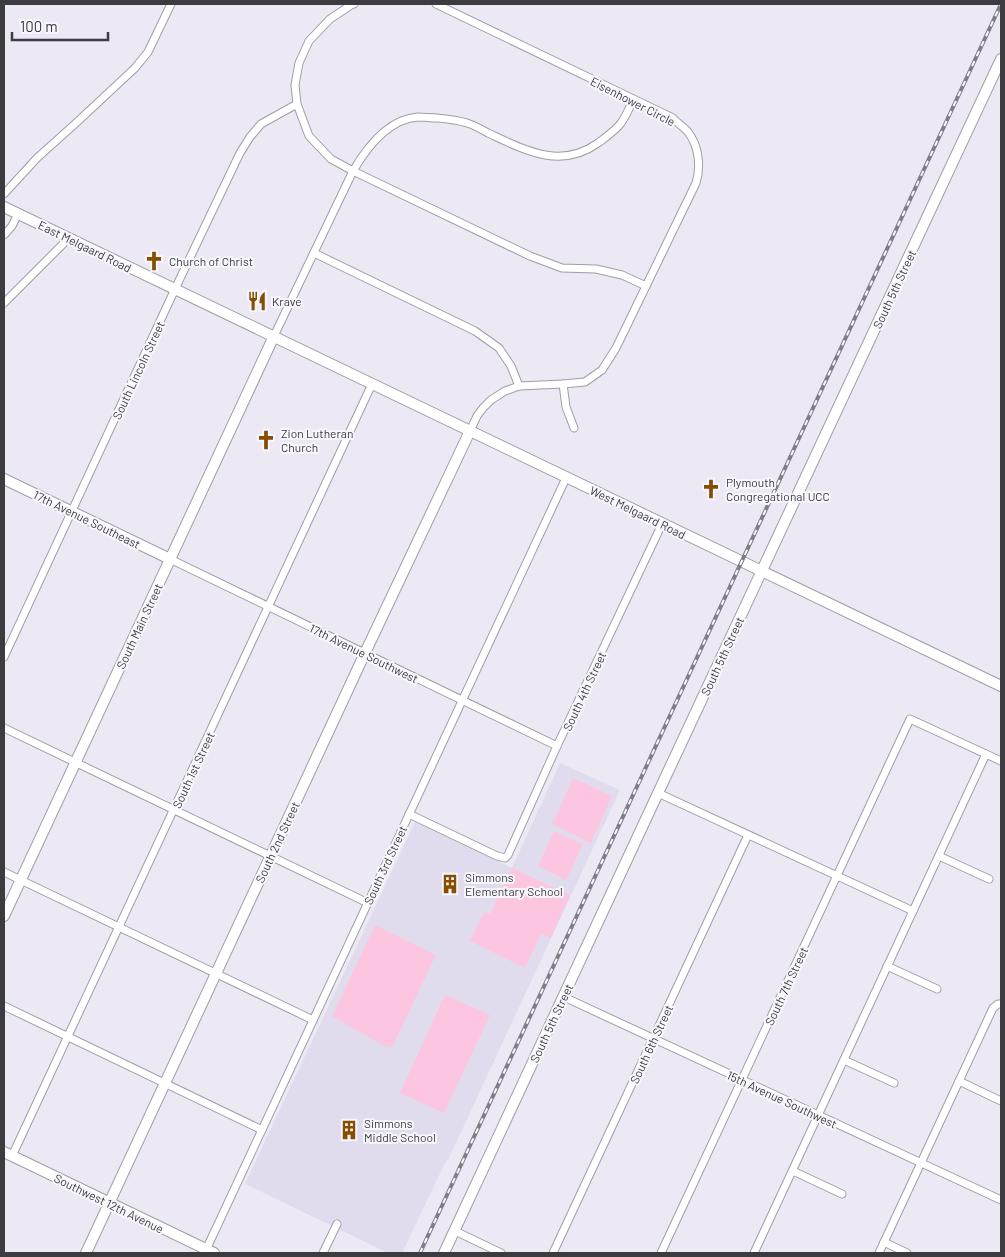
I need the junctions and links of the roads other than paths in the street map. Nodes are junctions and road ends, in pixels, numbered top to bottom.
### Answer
1 (172, 4) edge
2 (354, 4) edge
3 (436, 4) edge
4 (1001, 59) edge
5 (633, 99) junction
6 (297, 104) junction
7 (353, 171) junction
8 (4, 194) edge
9 (4, 207) edge
10 (18, 214) junction
11 (4, 235) edge
12 (66, 237) junction
13 (314, 253) junction
14 (646, 286) junction
15 (175, 289) junction
16 (4, 303) edge
17 (274, 336) junction
18 (372, 384) junction
19 (563, 384) junction
20 (519, 386) junction
21 (574, 428) dead end
22 (470, 431) junction
23 (566, 478) junction
24 (4, 479) edge
25 (72, 512) junction
26 (662, 524) junction
27 (170, 559) junction
28 (762, 572) junction
29 (269, 607) junction
30 (365, 653) junction
31 (4, 657) edge
32 (1001, 686) edge
33 (462, 700) junction
34 (4, 728) edge
35 (558, 746) junction
36 (986, 754) junction
37 (1001, 761) edge
38 (75, 762) junction
39 (658, 793) junction
40 (174, 810) junction
41 (409, 814) junction
42 (748, 835) junction
43 (271, 856) junction
44 (939, 856) junction
45 (4, 872) edge
46 (836, 876) junction
47 (988, 879) dead end
48 (20, 880) junction
49 (368, 903) junction
50 (913, 911) junction
51 (4, 916) edge
52 (120, 927) junction
53 (887, 966) junction
54 (216, 974) junction
55 (937, 990) dead end
56 (564, 997) junction
57 (1000, 1004) edge
58 (4, 1006) edge
59 (313, 1020) junction
60 (68, 1037) junction
61 (653, 1039) junction
62 (844, 1060) junction
63 (742, 1080) junction
64 (959, 1081) junction
65 (894, 1083) dead end
66 (165, 1084) junction
67 (1001, 1101) edge
68 (818, 1115) junction
69 (262, 1130) junction
70 (8, 1154) edge
71 (921, 1163) junction
72 (793, 1172) junction
73 (842, 1194) dead end
74 (1001, 1200) edge
75 (110, 1203) junction
76 (337, 1224) dead end
77 (455, 1231) junction
78 (884, 1242) junction
79 (208, 1252) edge
80 (86, 1253) edge
81 (323, 1253) edge
82 (444, 1253) edge
83 (501, 1253) edge
84 (553, 1253) edge
85 (661, 1253) edge
86 (754, 1253) edge
87 (879, 1253) edge
88 (907, 1253) edge

1 - 8 street
2 - 6 street
3 - 5 street, Eisenhower Circle
4 - 28 street, South 5th Street
5 - 7 street
5 - 14 street, Eisenhower Circle
6 - 7 street
6 - 15 street, South Lincoln Street
7 - 13 street
7 - 14 street
9 - 10 street, East Melgaard Road
10 - 11 street
10 - 12 street, East Melgaard Road
12 - 15 street, East Melgaard Road
12 - 16 street
13 - 17 street
13 - 20 street
14 - 19 street, Eisenhower Circle
15 - 17 street, East Melgaard Road
15 - 25 street, South Lincoln Street
17 - 18 street, West Melgaard Road
17 - 27 street, South Main Street
18 - 22 street, West Melgaard Road
18 - 29 street, South 1st Street
19 - 20 street, Eisenhower Circle
19 - 21 street
20 - 22 street, Eisenhower Circle
22 - 23 street, West Melgaard Road
22 - 30 street, South 2nd Street
23 - 26 street, West Melgaard Road
23 - 33 street, South 3rd Street
24 - 25 street, 17th Avenue Southeast
25 - 27 street, 17th Avenue Southeast
25 - 31 street, South Lincoln Street
26 - 28 street, West Melgaard Road
26 - 35 street, South 4th Street
27 - 29 street, 17th Avenue Southwest
27 - 38 street, South Main Street
28 - 32 street, West Melgaard Road
28 - 39 street, South 5th Street
29 - 30 street, 17th Avenue Southwest
29 - 40 street, South 1st Street
30 - 33 street, 17th Avenue Southwest
30 - 43 street, South 2nd Street
33 - 35 street, 17th Avenue Southwest
33 - 41 street, South 3rd Street
34 - 38 street
35 - 41 street, South 4th Street
36 - 37 street
36 - 44 street
36 - 46 street, South 7th Street
38 - 40 street
38 - 48 street, South Main Street
39 - 42 street
39 - 56 street, South 5th Street
40 - 43 street
40 - 52 street, South 1st Street
41 - 49 street, South 3rd Street
42 - 46 street
42 - 61 street, South 6th Street
43 - 49 street
43 - 54 street, South 2nd Street
44 - 47 street
44 - 50 street
45 - 48 street
46 - 50 street
46 - 63 street, South 7th Street
48 - 51 street, South Main Street
48 - 52 street
49 - 59 street, South 3rd Street
50 - 53 street
52 - 54 street
52 - 60 street, South 1st Street
53 - 55 street
53 - 62 street
54 - 59 street
54 - 66 street, South 2nd Street
56 - 61 street, 15th Avenue Southwest
56 - 77 street, South 5th Street
57 - 64 street
58 - 60 street
59 - 69 street, South 3rd Street
60 - 66 street
60 - 70 street, South 1st Street
61 - 63 street, 15th Avenue Southwest
61 - 84 street, South 6th Street
62 - 65 street
62 - 68 street
63 - 68 street, 15th Avenue Southwest
63 - 85 street, South 7th Street
64 - 67 street
64 - 71 street
66 - 69 street
66 - 75 street, South 2nd Street
68 - 71 street, 15th Avenue Southwest
68 - 72 street
69 - 79 street, South 3rd Street
70 - 75 street, Southwest 12th Avenue
71 - 74 street, 15th Avenue Southwest
71 - 78 street
72 - 73 street
72 - 86 street
75 - 79 street, Southwest 12th Avenue
75 - 80 street, South 2nd Street
76 - 81 street
77 - 82 street, South 5th Street
77 - 83 street
78 - 87 street
78 - 88 street

